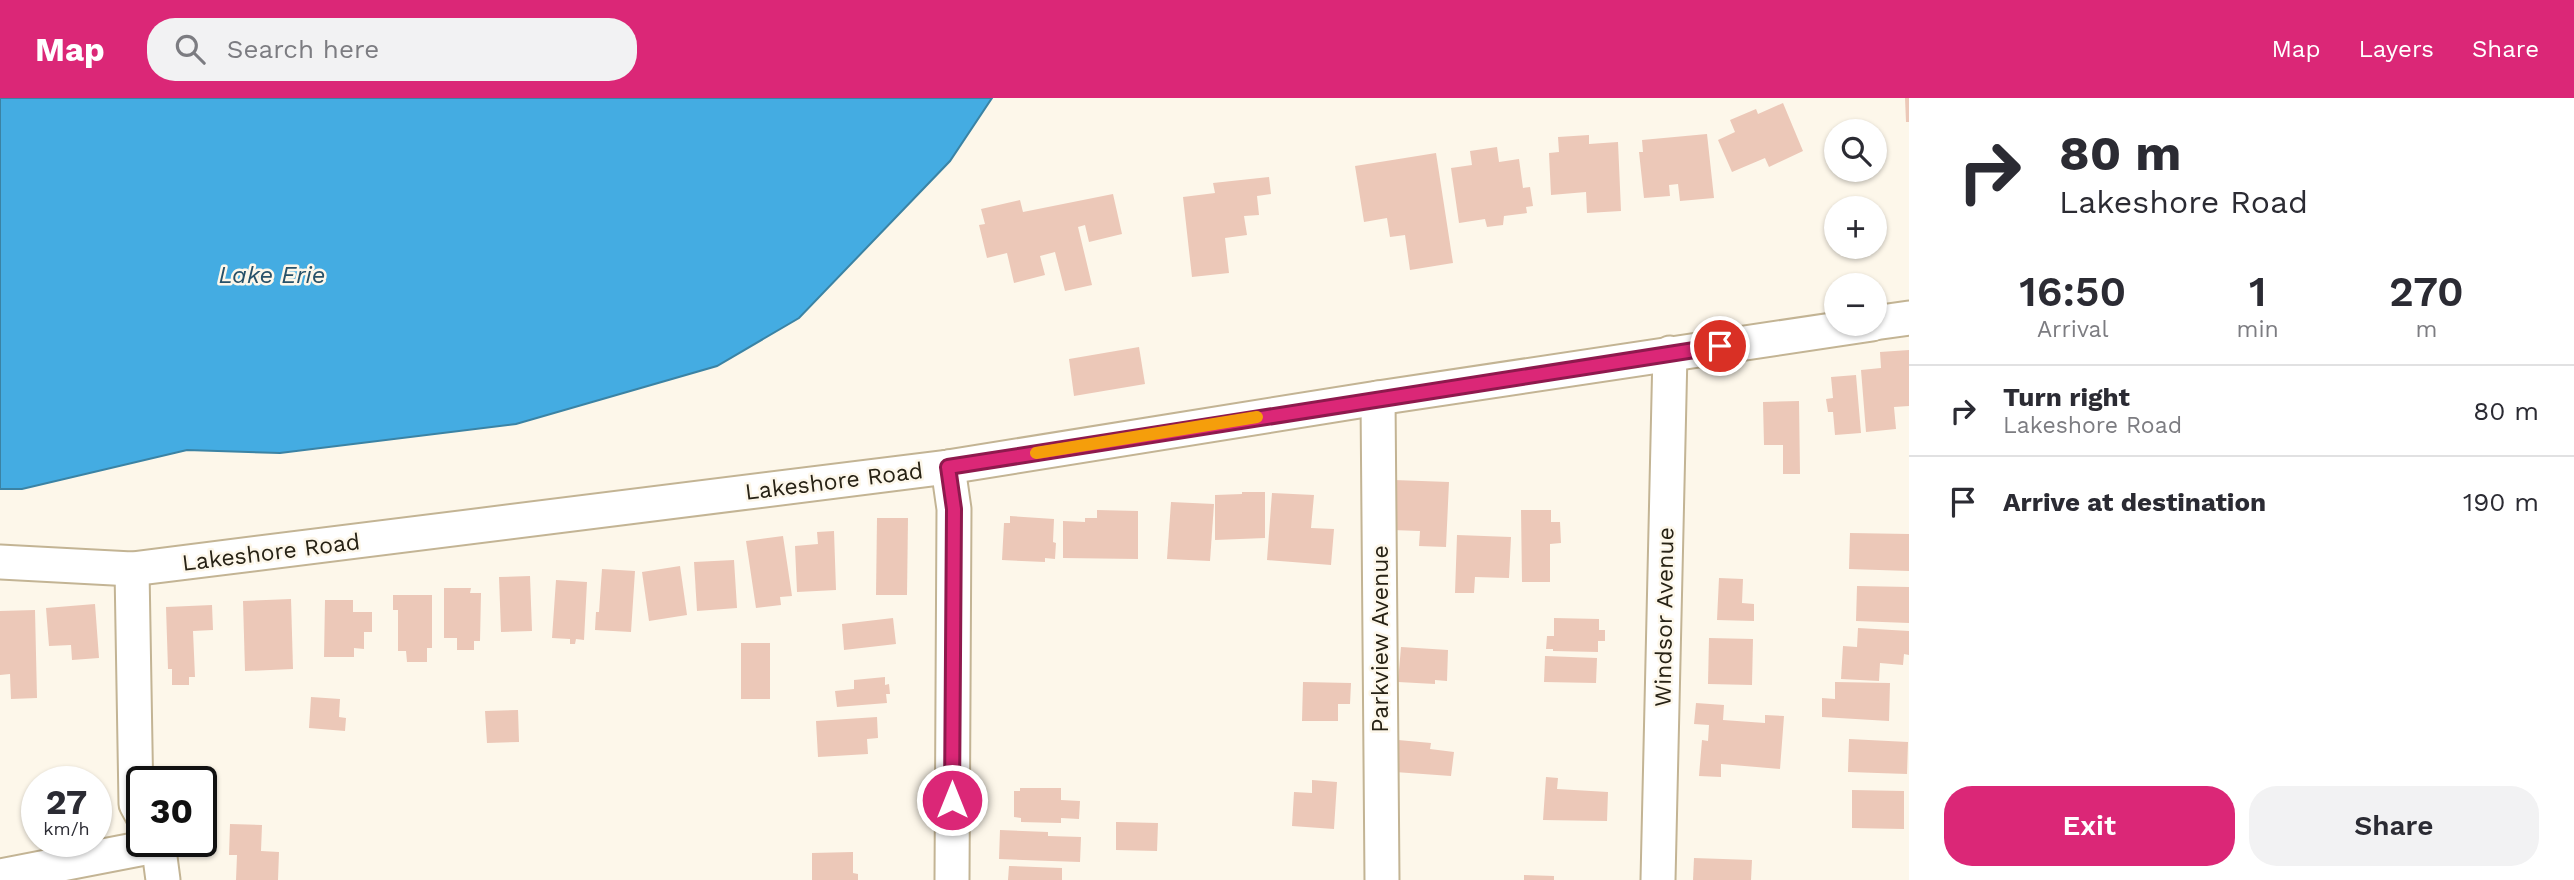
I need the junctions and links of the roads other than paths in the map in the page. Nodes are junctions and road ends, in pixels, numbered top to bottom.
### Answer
1 (1909, 318) edge
2 (1887, 322) edge
3 (1824, 331) edge
4 (1670, 354) junction
5 (1377, 398) junction
6 (948, 467) junction
7 (0, 562) edge
8 (132, 569) junction
9 (135, 766) edge
10 (126, 851) edge
11 (160, 857) edge
12 (0, 876) edge
13 (163, 880) edge
14 (952, 880) edge
15 (1382, 880) edge
16 (1658, 880) edge

1 - 2 street, Lakeshore Road
3 - 4 street, Lakeshore Road
4 - 5 street, Lakeshore Road
4 - 16 street, Windsor Avenue
5 - 6 street, Lakeshore Road
5 - 15 street, Parkview Avenue
6 - 8 street, Lakeshore Road
6 - 14 street
7 - 8 street, Lakeshore Road
8 - 9 street
10 - 12 street
11 - 13 street

